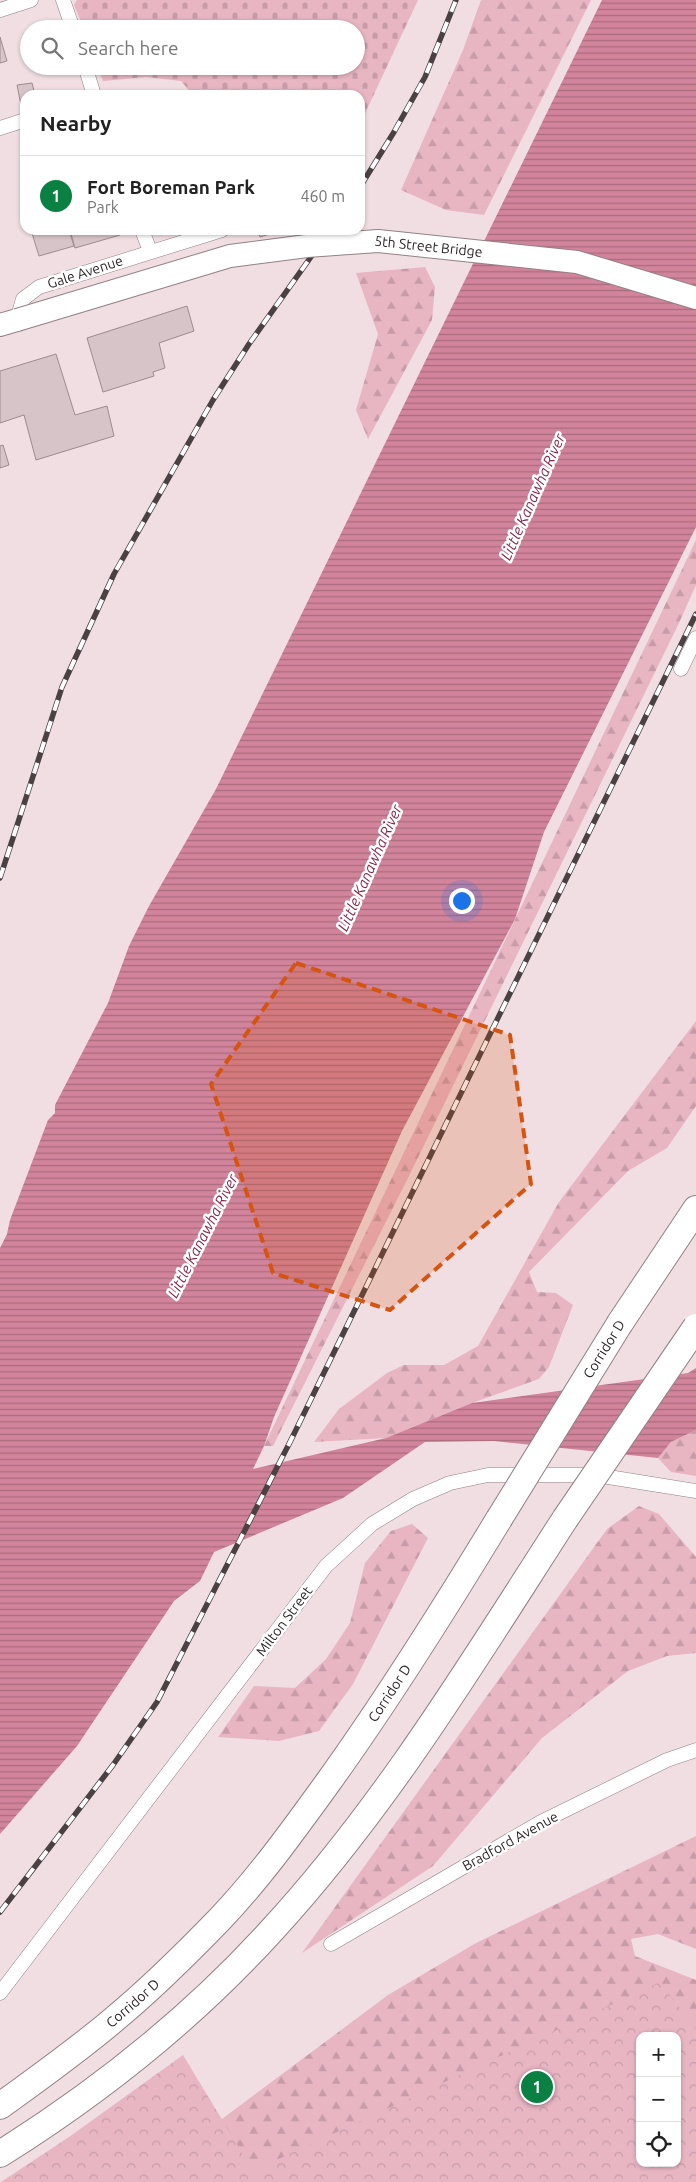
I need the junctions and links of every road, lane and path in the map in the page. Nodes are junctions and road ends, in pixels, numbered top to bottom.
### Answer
1 (31, 0) edge
2 (63, 0) edge
3 (0, 10) edge
4 (70, 20) edge
5 (88, 75) edge
6 (92, 90) edge
7 (20, 122) edge
8 (0, 128) edge
9 (144, 235) edge
10 (205, 235) edge
11 (150, 251) junction
12 (696, 298) edge
13 (9, 322) edge
14 (696, 638) edge
15 (681, 669) dead end
16 (696, 1209) edge
17 (696, 1327) edge
18 (696, 1491) edge
19 (696, 1750) edge
20 (331, 1944) dead end
21 (0, 1993) edge
22 (0, 2106) edge
23 (0, 2154) edge

1 - 3 street
2 - 4 street
5 - 6 street
7 - 8 street
9 - 11 street
10 - 11 street, Gale Avenue
11 - 13 street, Gale Avenue
12 - 13 main road, 5th Street Bridge, bridge
14 - 15 street
16 - 22 highway, Corridor D, bridge
17 - 23 highway, bridge
18 - 21 street, Milton Street
19 - 20 street, Bradford Avenue

